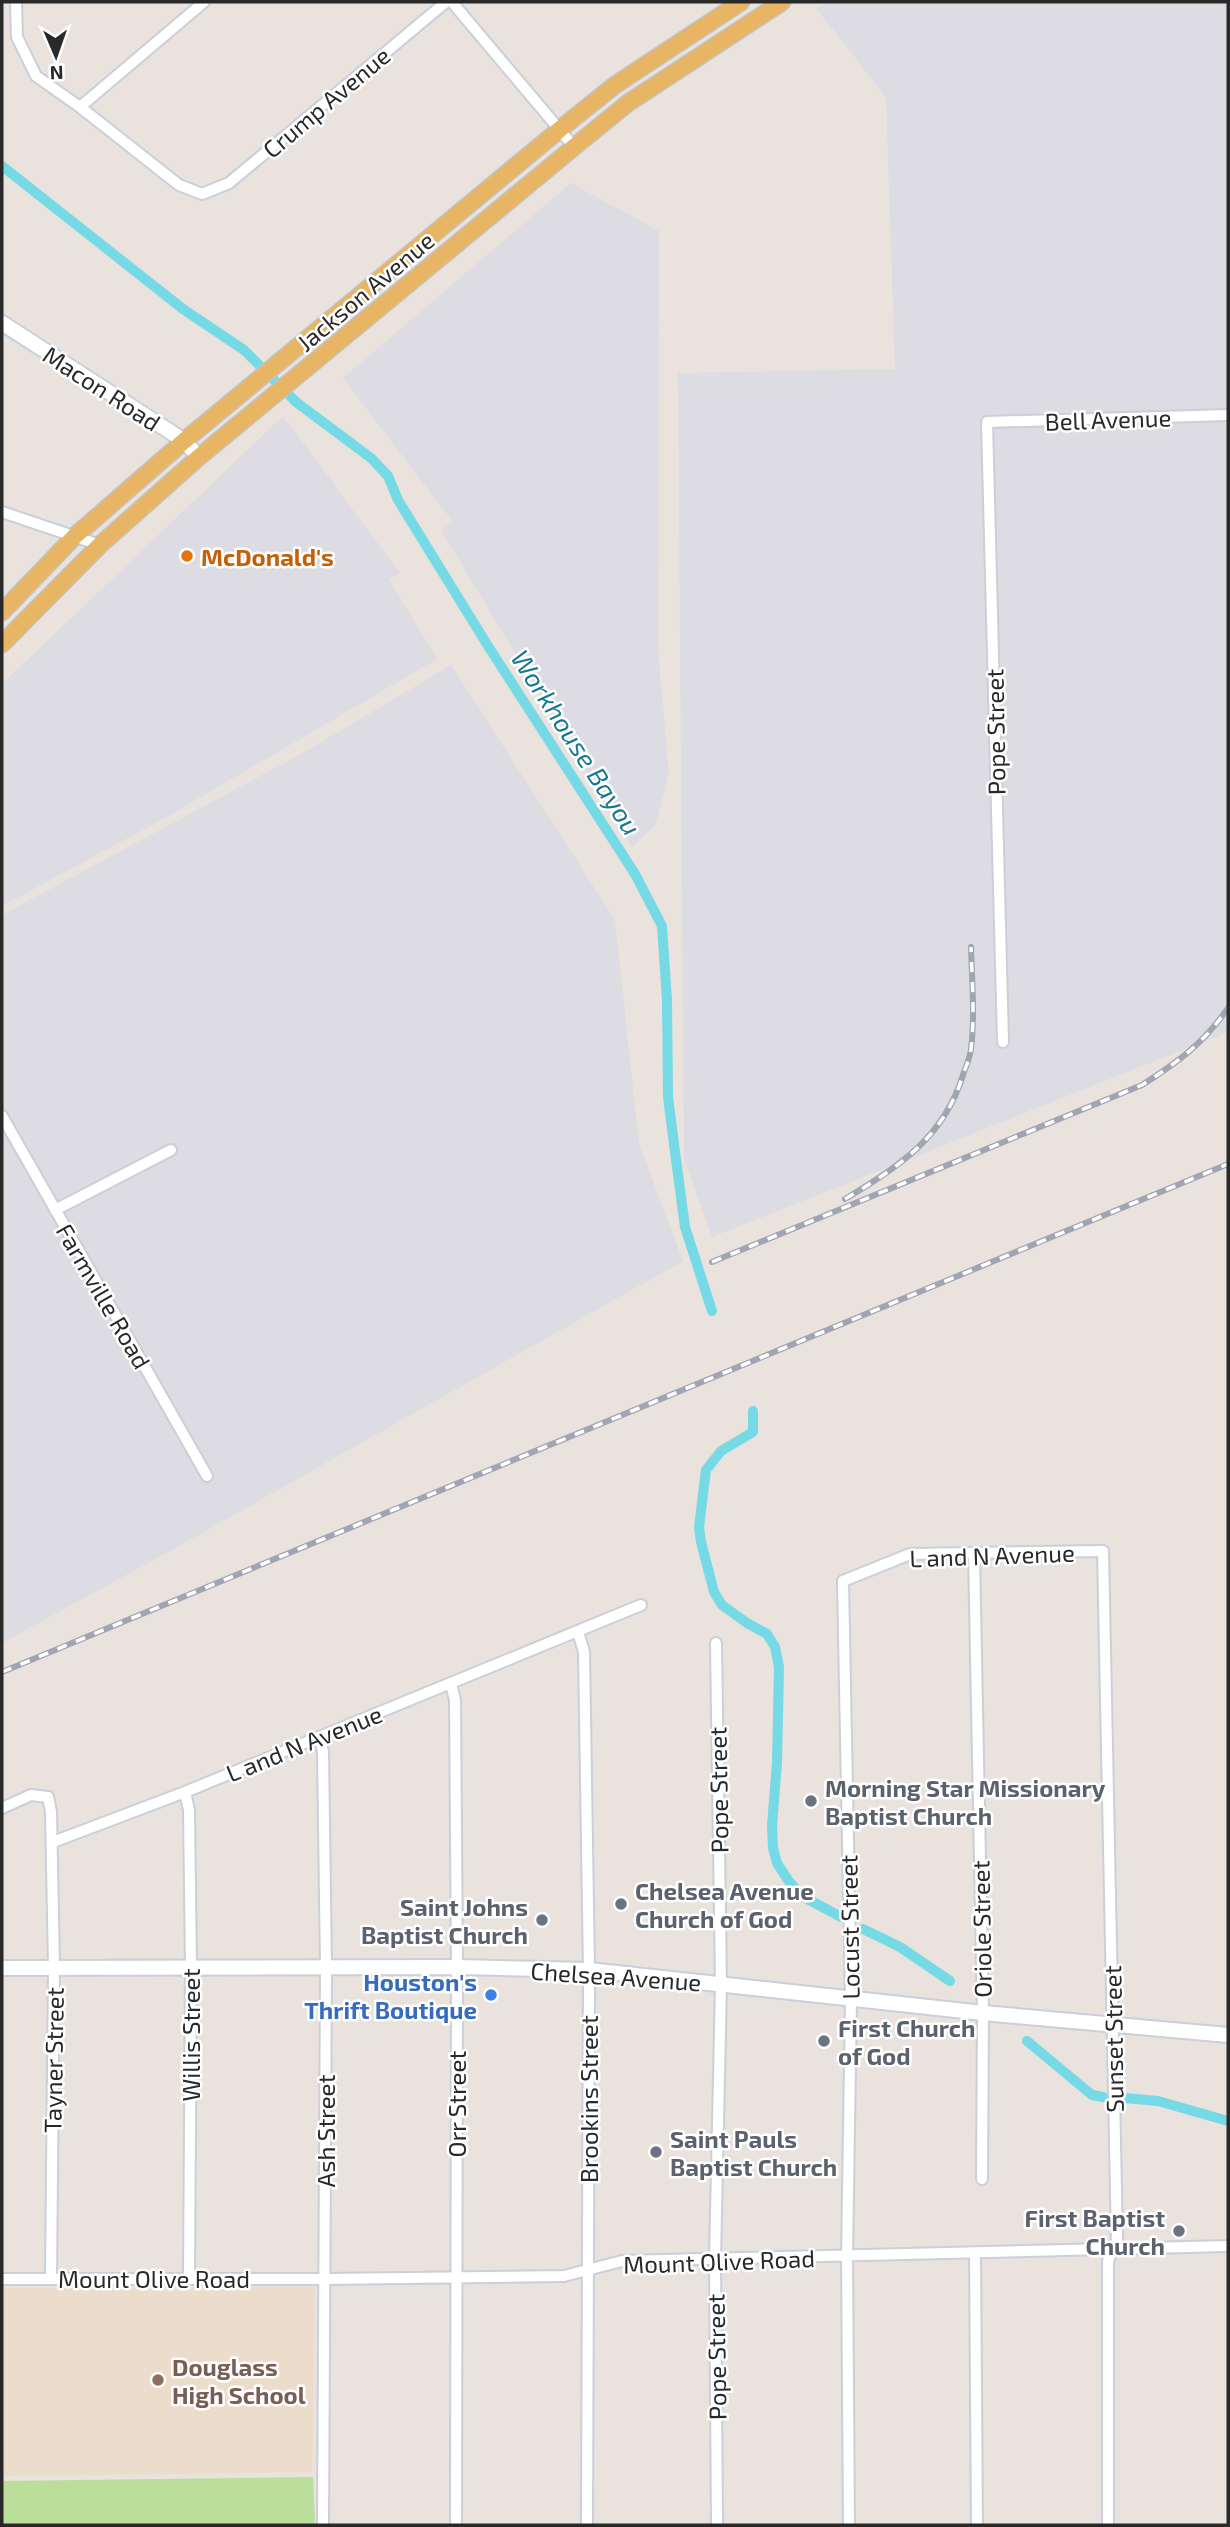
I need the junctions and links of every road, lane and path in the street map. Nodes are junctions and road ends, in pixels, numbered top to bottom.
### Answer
1 (16, 2) edge
2 (205, 2) edge
3 (446, 2) edge
4 (452, 2) edge
5 (741, 2) edge
6 (782, 2) edge
7 (79, 107) junction
8 (559, 130) junction
9 (574, 148) junction
10 (2, 323) edge
11 (1228, 415) edge
12 (987, 422) joint
13 (184, 441) junction
14 (199, 457) junction
15 (2, 512) edge
16 (75, 536) junction
17 (100, 545) junction
18 (2, 612) edge
19 (2, 644) edge
20 (1003, 1042) dead end
21 (2, 1116) edge
22 (172, 1150) dead end
23 (55, 1210) junction
24 (207, 1476) dead end
25 (1104, 1551) joint
26 (974, 1553) junction
27 (843, 1581) joint
28 (641, 1605) dead end
29 (578, 1632) junction
30 (716, 1643) dead end
31 (451, 1684) junction
32 (318, 1737) junction
33 (185, 1792) junction
34 (2, 1808) edge
35 (53, 1842) junction
36 (54, 1967) junction
37 (457, 1967) junction
38 (2, 1968) edge
39 (191, 1968) junction
40 (326, 1968) junction
41 (589, 1970) junction
42 (721, 1984) junction
43 (851, 1999) junction
44 (983, 2013) junction
45 (1113, 2026) junction
46 (1228, 2035) edge
47 (982, 2179) dead end
48 (1228, 2246) edge
49 (1112, 2250) junction
50 (975, 2253) junction
51 (847, 2257) junction
52 (715, 2260) junction
53 (586, 2271) junction
54 (456, 2277) junction
55 (51, 2278) junction
56 (189, 2278) junction
57 (2, 2279) edge
58 (324, 2279) junction
59 (323, 2525) edge
60 (456, 2525) edge
61 (587, 2525) edge
62 (717, 2525) edge
63 (849, 2525) edge
64 (977, 2525) edge
65 (1108, 2525) edge

1 - 7 street
2 - 7 street
3 - 7 street, Crump Avenue
4 - 8 street
5 - 8 main road, Jackson Avenue
6 - 9 main road, Jackson Avenue
8 - 9 street
8 - 13 main road, Jackson Avenue
9 - 14 main road, Jackson Avenue
10 - 13 main road, Macon Road
11 - 12 street, Bell Avenue
12 - 20 street, Pope Street
13 - 14 main road, Macon Road
13 - 16 main road, Jackson Avenue
14 - 17 main road, Jackson Avenue
15 - 16 street
16 - 17 street
16 - 18 main road, Jackson Avenue
17 - 19 main road, Jackson Avenue
21 - 23 street, Farmville Road
22 - 23 street
23 - 24 street, Farmville Road
25 - 26 street, L and N Avenue
25 - 45 street, Sunset Street
26 - 27 street, L and N Avenue
26 - 44 street, Oriole Street
27 - 43 street, Locust Street
28 - 29 street, L and N Avenue
29 - 31 street, L and N Avenue
29 - 41 street, Brookins Street
30 - 42 street, Pope Street
31 - 32 street, L and N Avenue
31 - 37 street, Orr Street
32 - 33 street, L and N Avenue
32 - 40 street, Ash Street
33 - 35 street, L and N Avenue
33 - 39 street, Willis Street
34 - 35 street
35 - 36 street, Tayner Street
36 - 38 main road, Chelsea Avenue
36 - 39 main road, Chelsea Avenue
36 - 55 street, Tayner Street
37 - 40 main road, Chelsea Avenue
37 - 41 main road, Chelsea Avenue
37 - 54 street, Orr Street
39 - 40 main road, Chelsea Avenue
39 - 56 street, Willis Street
40 - 58 street, Ash Street
41 - 42 main road, Chelsea Avenue
41 - 53 street, Brookins Street
42 - 43 main road, Chelsea Avenue
42 - 52 street, Pope Street
43 - 44 main road, Chelsea Avenue
43 - 51 street, Locust Street
44 - 45 main road, Chelsea Avenue
44 - 47 street, Oriole Street
45 - 46 main road, Chelsea Avenue
45 - 49 street, Sunset Street
48 - 49 street, Mount Olive Road
49 - 50 street, Mount Olive Road
49 - 65 street, Sunset Street
50 - 51 street, Mount Olive Road
50 - 64 street
51 - 52 street, Mount Olive Road
51 - 63 street, Locust Street
52 - 53 street, Mount Olive Road
52 - 62 street, Pope Street
53 - 54 street, Mount Olive Road
53 - 61 street, Brookins Street
54 - 58 street, Mount Olive Road
54 - 60 street, Orr Street
55 - 56 street, Mount Olive Road
55 - 57 street, Mount Olive Road
56 - 58 street, Mount Olive Road
58 - 59 street, Ash Street

